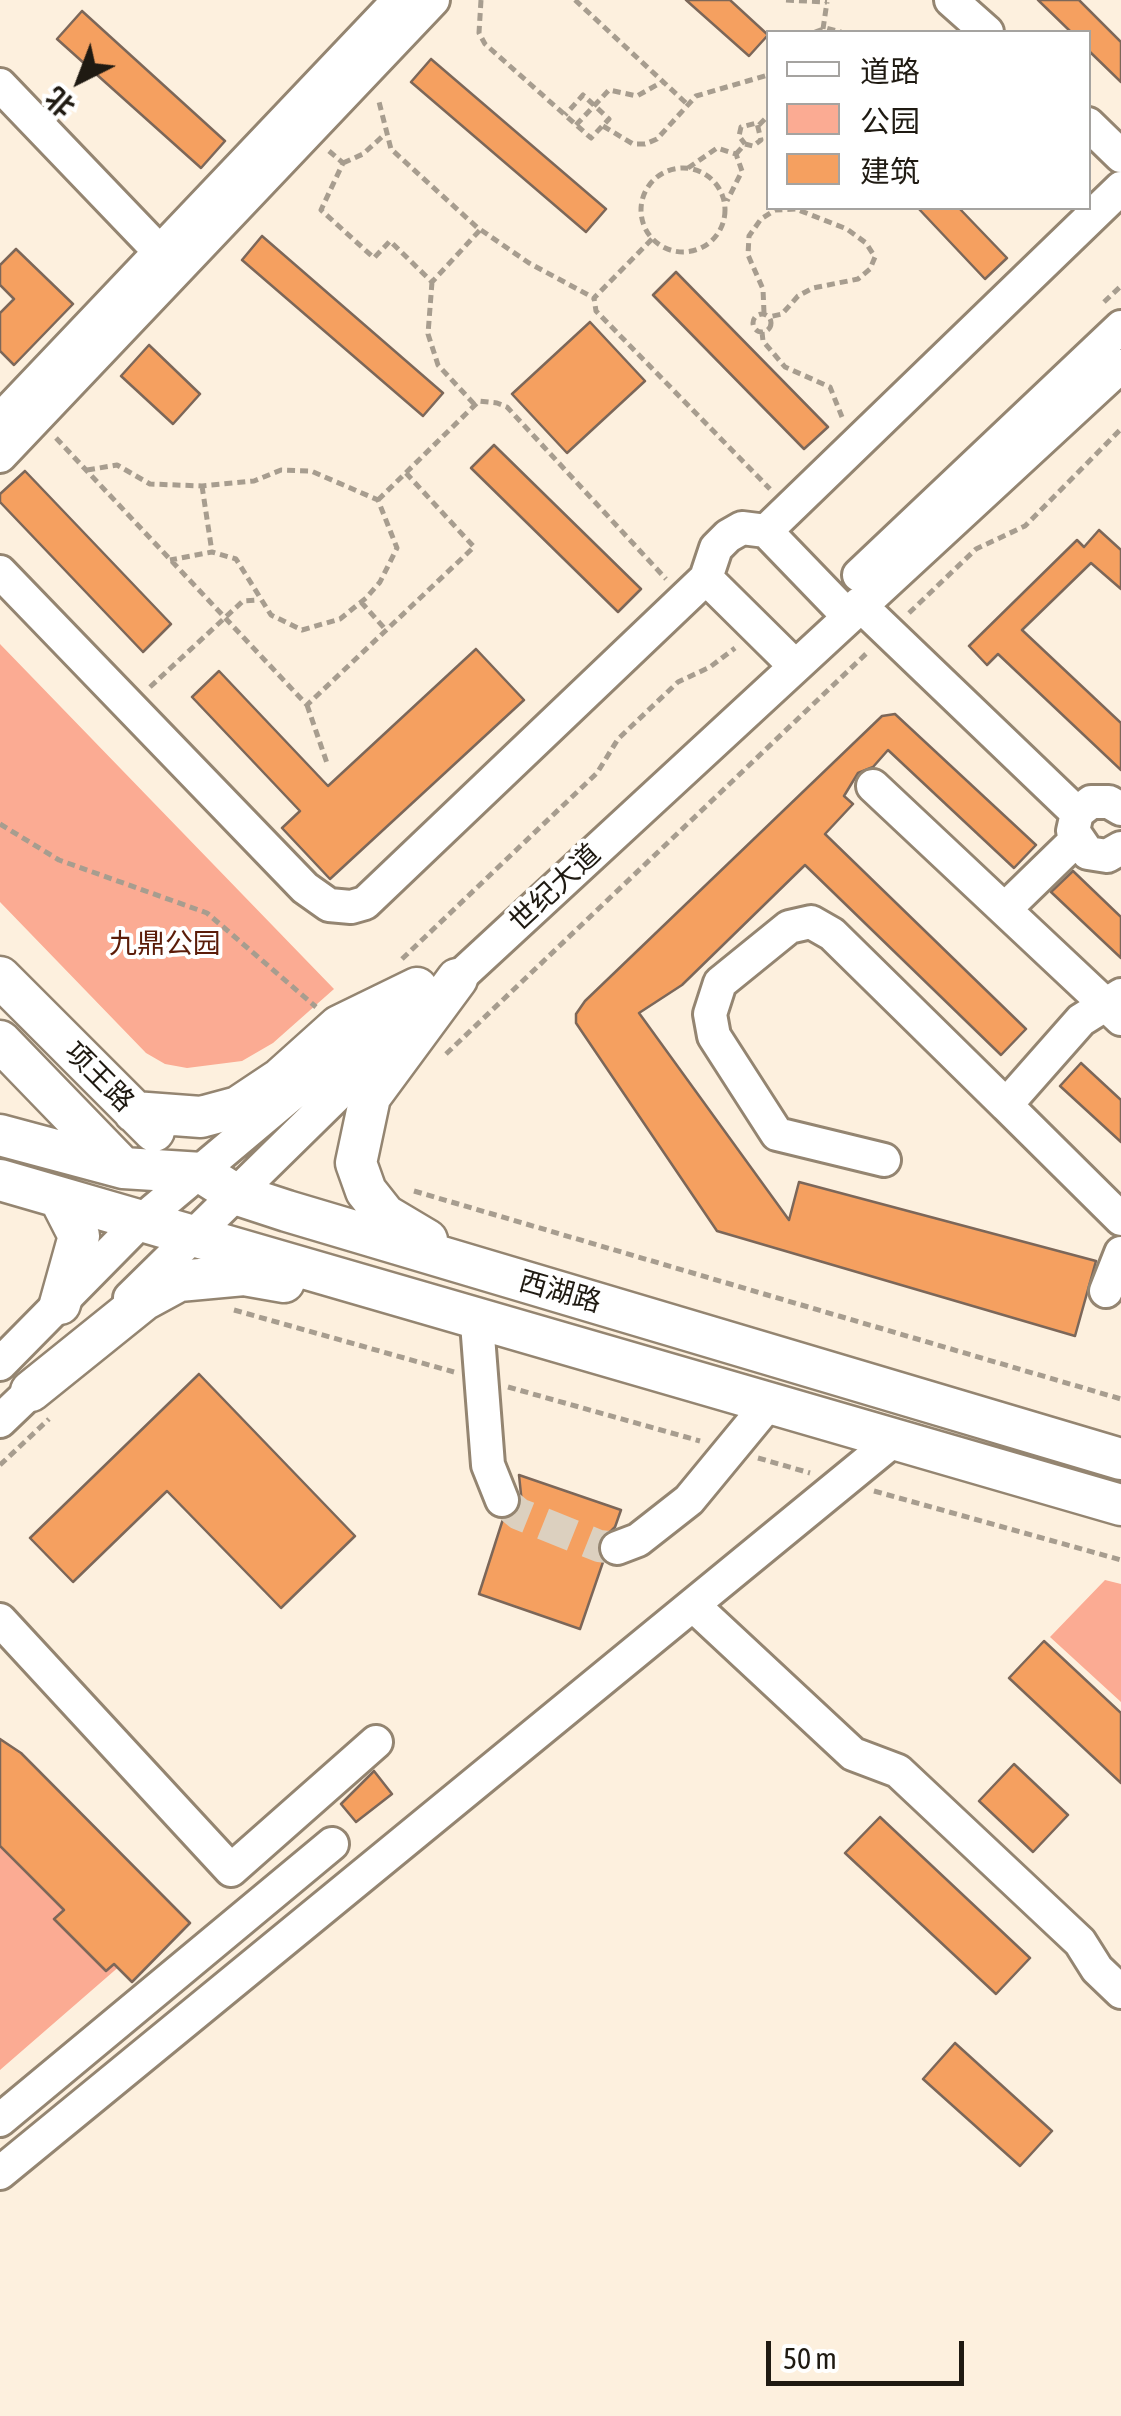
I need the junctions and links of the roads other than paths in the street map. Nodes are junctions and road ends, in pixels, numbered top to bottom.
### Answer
1 (399, 0) edge
2 (433, 0) edge
3 (951, 0) edge
4 (985, 30) edge
5 (0, 86) edge
6 (1091, 127) edge
7 (1121, 156) edge
8 (1121, 188) edge
9 (160, 252) junction
10 (1107, 319) edge
11 (1121, 366) edge
12 (0, 420) edge
13 (0, 456) edge
14 (778, 520) junction
15 (0, 572) edge
16 (696, 589) junction
17 (847, 607) junction
18 (787, 658) junction
19 (873, 786) dead end
20 (1120, 806) edge
21 (1076, 827) junction
22 (1119, 861) edge
23 (1005, 909) junction
24 (0, 977) edge
25 (404, 979) junction
26 (456, 979) junction
27 (1116, 1007) edge
28 (0, 1041) edge
29 (1006, 1105) junction
30 (134, 1112) junction
31 (0, 1135) edge
32 (884, 1160) dead end
33 (123, 1168) junction
34 (0, 1180) edge
35 (218, 1184) junction
36 (60, 1197) junction
37 (152, 1213) junction
38 (1121, 1219) edge
39 (194, 1236) junction
40 (1121, 1253) edge
41 (1106, 1291) dead end
42 (570, 1295) junction
43 (60, 1304) junction
44 (478, 1322) junction
45 (538, 1336) junction
46 (0, 1364) edge
47 (43, 1402) junction
48 (768, 1403) junction
49 (0, 1421) edge
50 (895, 1439) junction
51 (1121, 1458) edge
52 (502, 1500) tunnel mouth
53 (1121, 1505) edge
54 (617, 1548) dead end
55 (693, 1605) junction
56 (0, 1620) edge
57 (376, 1742) dead end
58 (332, 1844) dead end
59 (256, 1847) junction
60 (284, 1883) junction
61 (1121, 1992) edge
62 (0, 2120) edge
63 (0, 2173) edge

1 - 9 street
2 - 13 street
3 - 4 street
5 - 9 street
6 - 7 street
8 - 14 street
9 - 12 street
10 - 17 street, 世纪大道
11 - 17 street, 世纪大道
14 - 16 street
14 - 17 street
15 - 16 street
16 - 18 street
17 - 18 street, 世纪大道
17 - 21 street
18 - 25 street, 世纪大道
18 - 26 street, 世纪大道
19 - 23 street
20 - 21 street
21 - 22 street
21 - 23 street
23 - 27 street
24 - 30 main road, 项王路
25 - 30 main road
25 - 35 street, 世纪大道
26 - 35 street, 世纪大道
26 - 42 main road
27 - 29 street
28 - 33 main road, 项王路
29 - 32 street
29 - 38 street
30 - 35 main road, 项王路
31 - 33 main road, 西湖路
33 - 35 main road, 西湖路
33 - 37 main road, 项王路
34 - 36 main road, 西湖路
35 - 37 street, 世纪大道
35 - 39 street, 世纪大道
35 - 42 main road, 西湖路
36 - 37 main road, 西湖路
36 - 43 main road
37 - 39 main road, 西湖路
37 - 43 street, 世纪大道
39 - 45 main road, 西湖路
39 - 47 street, 世纪大道
40 - 41 street
42 - 51 main road, 西湖路
43 - 46 street, 世纪大道
44 - 45 main road
44 - 47 main road
44 - 52 street
45 - 48 main road, 西湖路
47 - 49 street, 世纪大道
48 - 50 main road, 西湖路
48 - 54 street
50 - 53 main road, 西湖路
50 - 55 street
55 - 61 street
55 - 63 street
56 - 59 street
57 - 59 street
58 - 60 street
59 - 60 street
60 - 62 street

